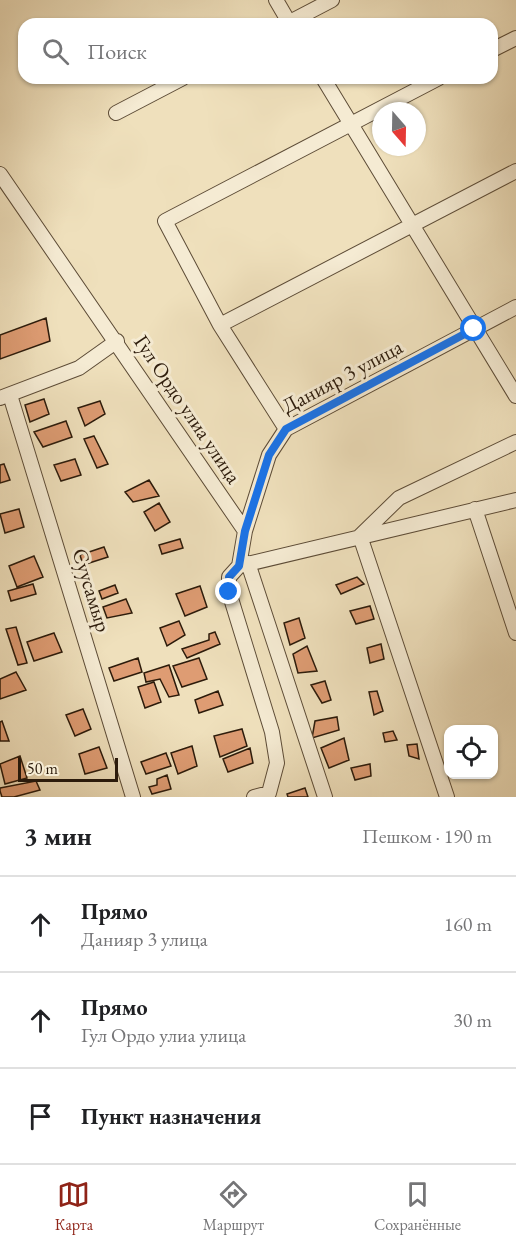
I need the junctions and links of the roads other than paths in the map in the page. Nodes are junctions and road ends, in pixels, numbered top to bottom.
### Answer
1 (276, 0) edge
2 (332, 0) edge
3 (285, 18) edge
4 (298, 18) edge
5 (516, 38) edge
6 (498, 47) edge
7 (172, 84) edge
8 (326, 84) edge
9 (427, 84) edge
10 (116, 113) dead end
11 (350, 124) junction
12 (516, 171) edge
13 (0, 174) edge
14 (411, 226) junction
15 (516, 307) edge
16 (220, 324) junction
17 (474, 329) junction
18 (117, 341) junction
19 (5, 396) edge
20 (516, 396) edge
21 (286, 429) junction
22 (516, 442) edge
23 (516, 500) edge
24 (475, 509) junction
25 (245, 531) junction
26 (360, 536) junction
27 (244, 564) junction
28 (516, 633) edge
29 (270, 795) edge
30 (133, 797) edge
31 (254, 797) edge
32 (325, 797) edge
33 (447, 797) edge

1 - 3 street
2 - 4 street
5 - 6 street
7 - 10 street
8 - 11 street
9 - 11 street
11 - 14 street
11 - 16 street
12 - 14 street
13 - 18 street, Гул Ордо улиа улица
14 - 16 street
14 - 17 street
15 - 17 street, Данияр 3 улица
16 - 21 street
17 - 20 street
17 - 21 street, Данияр 3 улица
18 - 19 street
18 - 25 street, Гул Ордо улиа улица
19 - 30 street, Суусамыр
21 - 25 street, Данияр 3 улица
22 - 26 street
23 - 24 street
24 - 26 street
24 - 28 street
25 - 27 street
26 - 27 street
26 - 33 street
27 - 29 street
27 - 32 street
29 - 31 street

